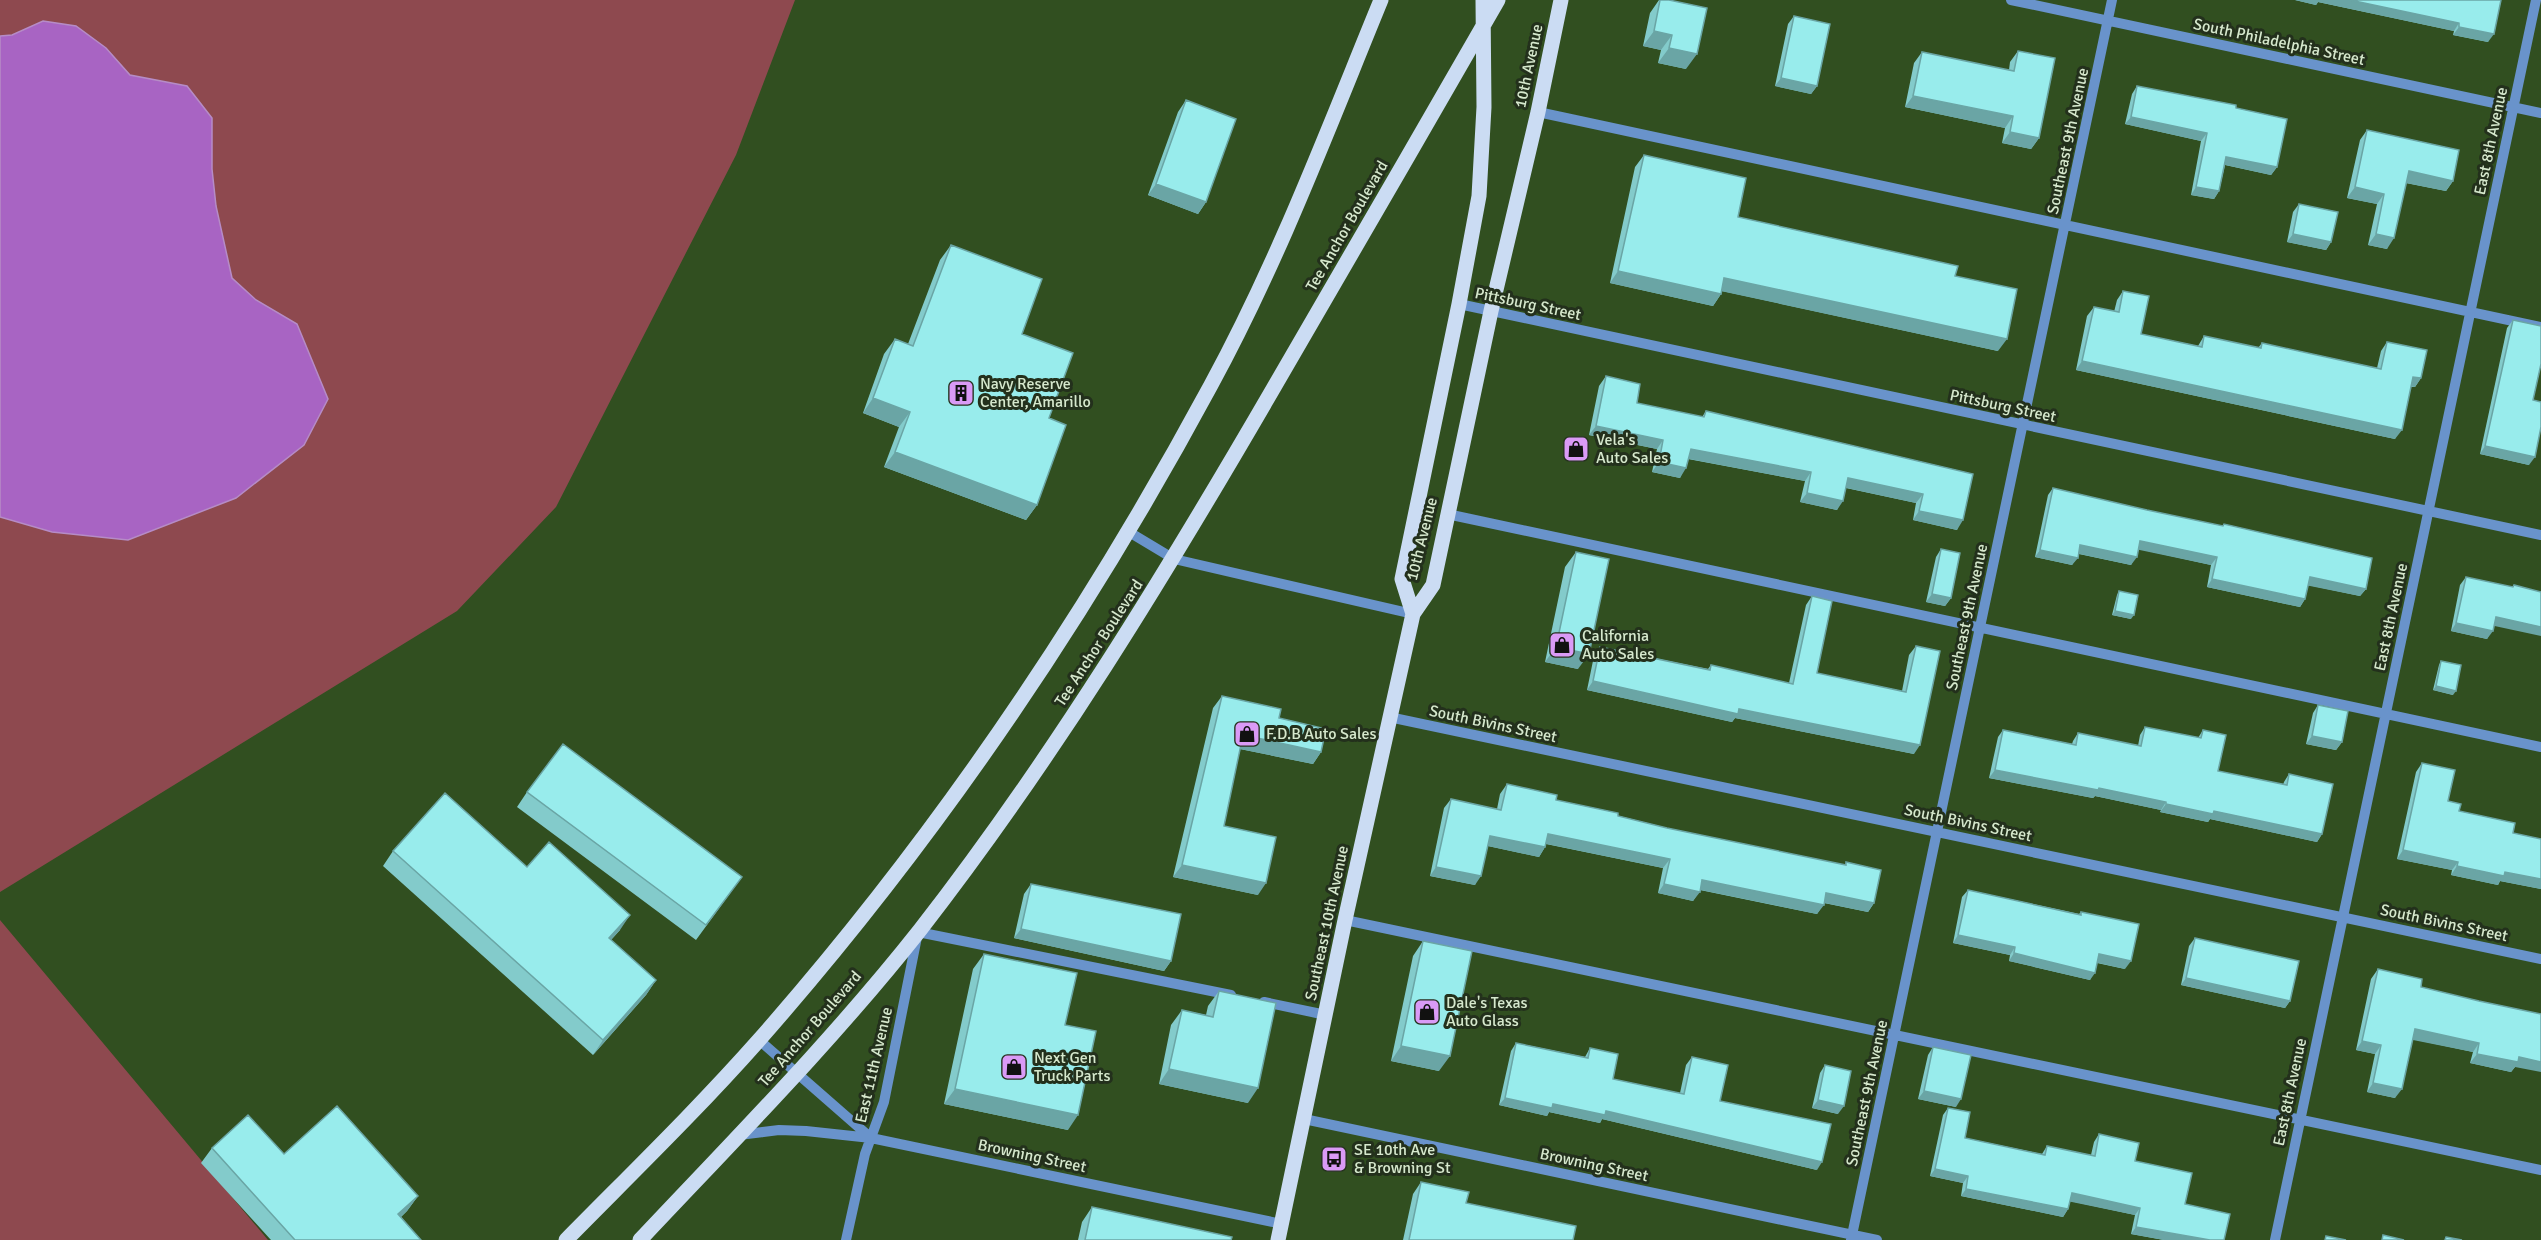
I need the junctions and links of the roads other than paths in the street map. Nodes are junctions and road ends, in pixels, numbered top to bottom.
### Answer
1 (1381, 0) edge
2 (1483, 0) edge
3 (1498, 0) edge
4 (1562, 0) edge
5 (2011, 0) edge
6 (2112, 0) edge
7 (2536, 0) edge
8 (2108, 21) junction
9 (1484, 25) junction
10 (2514, 107) junction
11 (1538, 112) junction
12 (2541, 112) edge
13 (2065, 226) junction
14 (1459, 304) junction
15 (1491, 311) junction
16 (2470, 312) junction
17 (2541, 327) edge
18 (2023, 426) junction
19 (2428, 512) junction
20 (1448, 514) junction
21 (1128, 532) junction
22 (2541, 535) edge
23 (1174, 559) junction
24 (1413, 614) junction
25 (1981, 627) junction
26 (2386, 713) junction
27 (1389, 717) junction
28 (2541, 747) edge
29 (1937, 832) junction
30 (2342, 918) junction
31 (1345, 920) junction
32 (918, 932) junction
33 (2541, 959) edge
34 (1326, 1015) junction
35 (1895, 1034) junction
36 (759, 1040) junction
37 (797, 1074) junction
38 (1304, 1119) junction
39 (2300, 1119) junction
40 (739, 1135) junction
41 (871, 1137) junction
42 (2541, 1170) edge
43 (1282, 1224) junction
44 (1852, 1237) edge
45 (566, 1240) edge
46 (640, 1240) edge
47 (846, 1240) edge
48 (1278, 1240) edge
49 (1877, 1240) edge
50 (2275, 1240) edge

1 - 21 main road, Tee Anchor Boulevard
2 - 9 main road, 10th Avenue
3 - 9 main road, Tee Anchor Boulevard
4 - 11 main road, 10th Avenue
5 - 8 street, South Philadelphia Street
6 - 8 street, Southeast 9th Avenue
7 - 10 street, East 8th Avenue
8 - 10 street, South Philadelphia Street
8 - 13 street, Southeast 9th Avenue
9 - 14 main road, 10th Avenue
9 - 23 main road, Tee Anchor Boulevard
10 - 12 street, South Philadelphia Street
10 - 16 street, East 8th Avenue
11 - 13 street
11 - 15 main road, 10th Avenue
13 - 16 street
13 - 18 street, Southeast 9th Avenue
14 - 15 street, Pittsburg Street
14 - 24 main road, 10th Avenue
15 - 18 street, Pittsburg Street
15 - 20 main road, 10th Avenue
16 - 17 street
16 - 19 street, East 8th Avenue
18 - 19 street, Pittsburg Street
18 - 25 street, Southeast 9th Avenue
19 - 22 street, Pittsburg Street
19 - 26 street, East 8th Avenue
20 - 24 main road, 10th Avenue
20 - 25 street
21 - 23 street
21 - 36 main road, Tee Anchor Boulevard
23 - 24 street
23 - 32 main road, Tee Anchor Boulevard
24 - 27 main road, Southeast 10th Avenue
25 - 26 street
25 - 29 street, Southeast 9th Avenue
26 - 28 street
26 - 30 street, East 8th Avenue
27 - 29 street, South Bivins Street
27 - 31 main road, Southeast 10th Avenue
29 - 30 street, South Bivins Street
29 - 35 street, Southeast 9th Avenue
30 - 33 street, South Bivins Street
30 - 39 street, East 8th Avenue
31 - 34 main road, Southeast 10th Avenue
31 - 35 street
32 - 34 street
32 - 37 main road, Tee Anchor Boulevard
32 - 41 street, East 11th Avenue
34 - 38 main road, Southeast 10th Avenue
35 - 39 street
35 - 44 street, Southeast 9th Avenue
36 - 37 street, Browning Street
36 - 45 main road, Tee Anchor Boulevard
37 - 40 main road, Tee Anchor Boulevard
37 - 41 street, Browning Street
38 - 43 main road, Southeast 10th Avenue
38 - 44 street, Browning Street
39 - 42 street
39 - 50 street, East 8th Avenue
40 - 41 street
40 - 46 main road, Tee Anchor Boulevard
41 - 43 street, Browning Street
41 - 47 street, East 11th Avenue
43 - 48 main road, Southeast 10th Avenue
44 - 49 street, Browning Street

